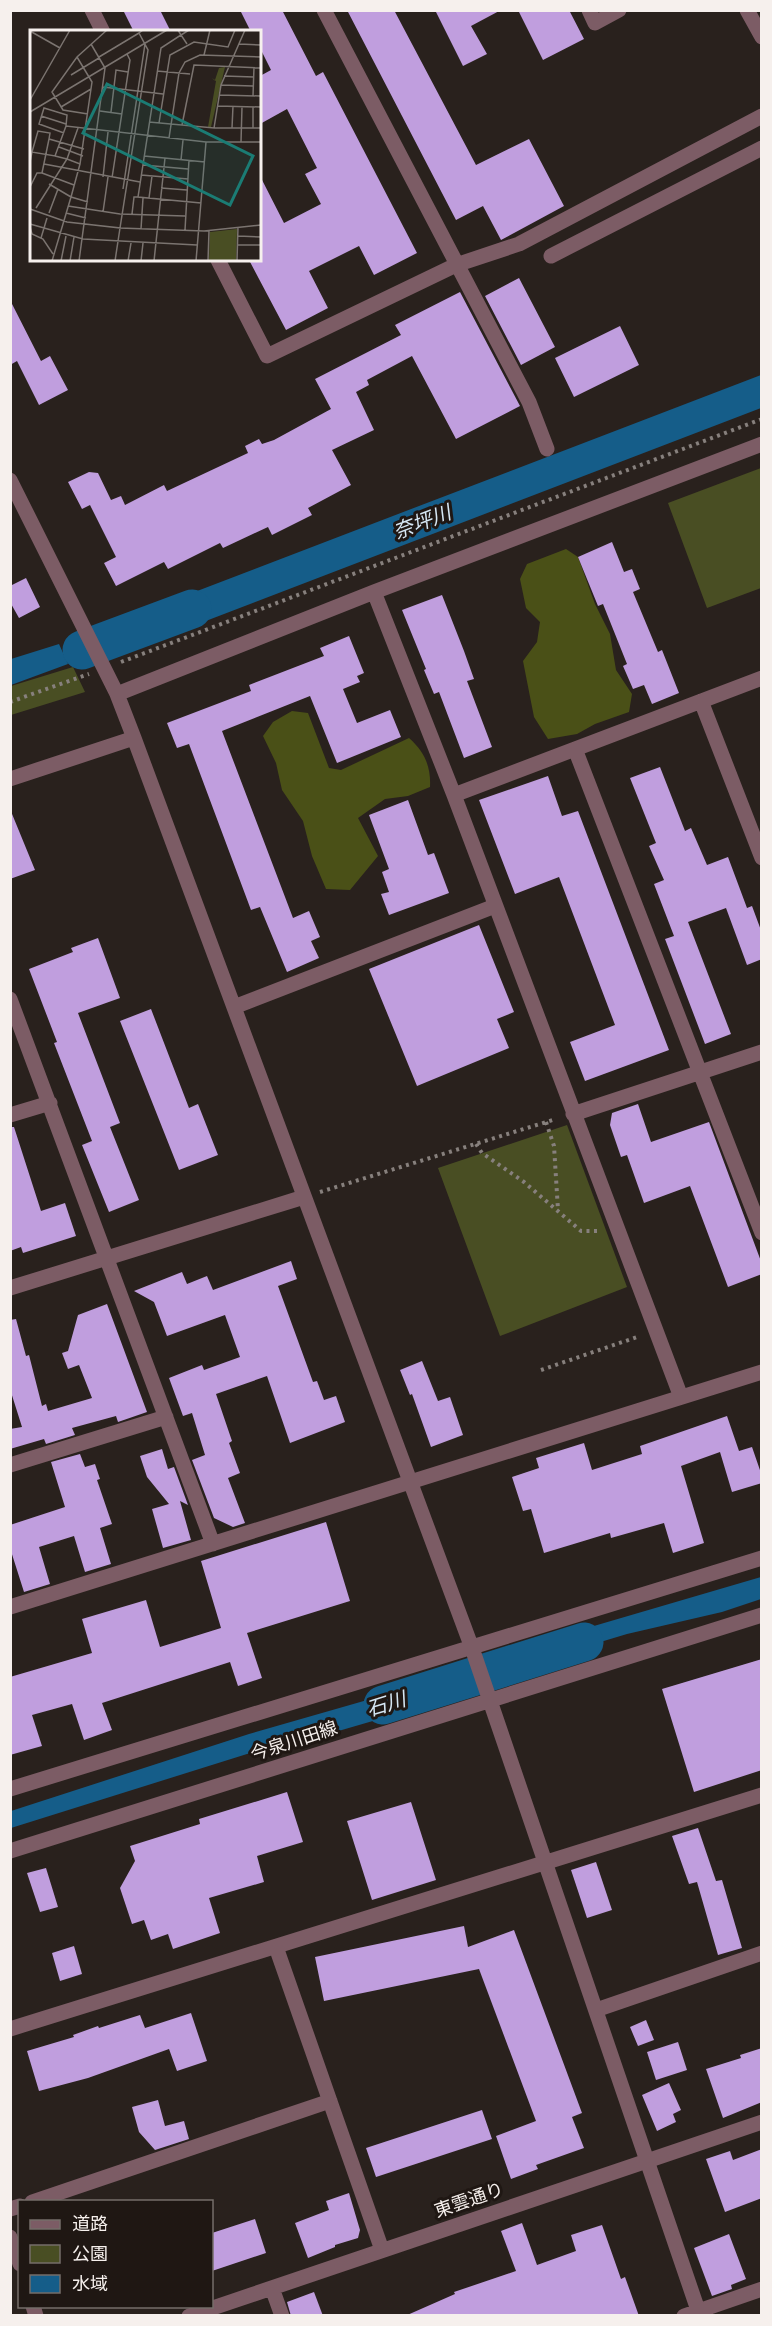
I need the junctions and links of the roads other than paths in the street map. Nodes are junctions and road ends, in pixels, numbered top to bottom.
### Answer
1 (92, 10) edge
2 (324, 10) edge
3 (589, 10) edge
4 (619, 10) edge
5 (747, 10) edge
6 (102, 30) edge
7 (762, 37) edge
8 (762, 116) edge
9 (762, 148) edge
10 (551, 256) dead end
11 (219, 261) edge
12 (456, 265) junction
13 (762, 444) edge
14 (547, 449) dead end
15 (10, 480) edge
16 (374, 591) junction
17 (762, 678) edge
18 (117, 693) junction
19 (701, 701) junction
20 (134, 738) junction
21 (575, 749) junction
22 (10, 779) edge
23 (454, 795) junction
24 (762, 858) edge
25 (495, 906) junction
26 (10, 999) edge
27 (234, 1007) junction
28 (762, 1052) edge
29 (700, 1073) junction
30 (50, 1103) junction
31 (573, 1114) junction
32 (10, 1115) edge
33 (304, 1197) junction
34 (762, 1233) edge
35 (106, 1259) junction
36 (10, 1288) edge
37 (762, 1372) edge
38 (681, 1397) junction
39 (166, 1417) junction
40 (10, 1465) edge
41 (411, 1483) junction
42 (213, 1544) junction
43 (762, 1558) edge
44 (10, 1607) edge
45 (762, 1615) edge
46 (472, 1648) junction
47 (490, 1700) junction
48 (10, 1790) edge
49 (762, 1796) edge
50 (10, 1851) edge
51 (546, 1862) junction
52 (276, 1947) junction
53 (762, 1953) edge
54 (596, 2010) junction
55 (10, 2029) edge
56 (330, 2101) junction
57 (762, 2122) edge
58 (648, 2161) junction
59 (38, 2200) edge
60 (10, 2237) edge
61 (382, 2250) junction
62 (18, 2259) edge
63 (272, 2288) junction
64 (762, 2289) edge
65 (213, 2308) edge
66 (213, 2308) edge
67 (694, 2314) edge
68 (189, 2316) edge
69 (282, 2316) edge

1 - 6 street
2 - 12 street
3 - 4 street
5 - 7 street
8 - 12 street
9 - 10 street
11 - 12 street
12 - 14 street
13 - 16 street
15 - 18 street
16 - 18 street
16 - 23 street
17 - 19 street
18 - 20 street
19 - 21 street
19 - 24 street
20 - 22 street
20 - 27 street
21 - 23 street
21 - 29 street
23 - 25 street
25 - 27 street
25 - 31 street
26 - 30 street
27 - 33 street
28 - 29 street
29 - 31 street
29 - 34 street
30 - 32 street
30 - 35 street
31 - 38 street
33 - 35 street
33 - 41 street
35 - 36 street
35 - 39 street
37 - 38 street
38 - 41 street
39 - 40 street
39 - 42 street
41 - 42 street
41 - 46 street
42 - 44 street
43 - 46 street, 今泉川田線
45 - 47 street, 今泉川田線
46 - 47 street
46 - 48 street, 今泉川田線
47 - 50 street, 今泉川田線
47 - 51 street
49 - 51 street
51 - 52 street
51 - 54 street
52 - 55 street
52 - 56 street
53 - 54 street
54 - 58 street
56 - 59 street
56 - 61 street
57 - 58 street, 東雲通り
58 - 61 street, 東雲通り
58 - 67 street
60 - 62 street
61 - 63 street, 東雲通り
63 - 65 street, 東雲通り
63 - 69 street
64 - 67 street
66 - 68 street, 東雲通り

